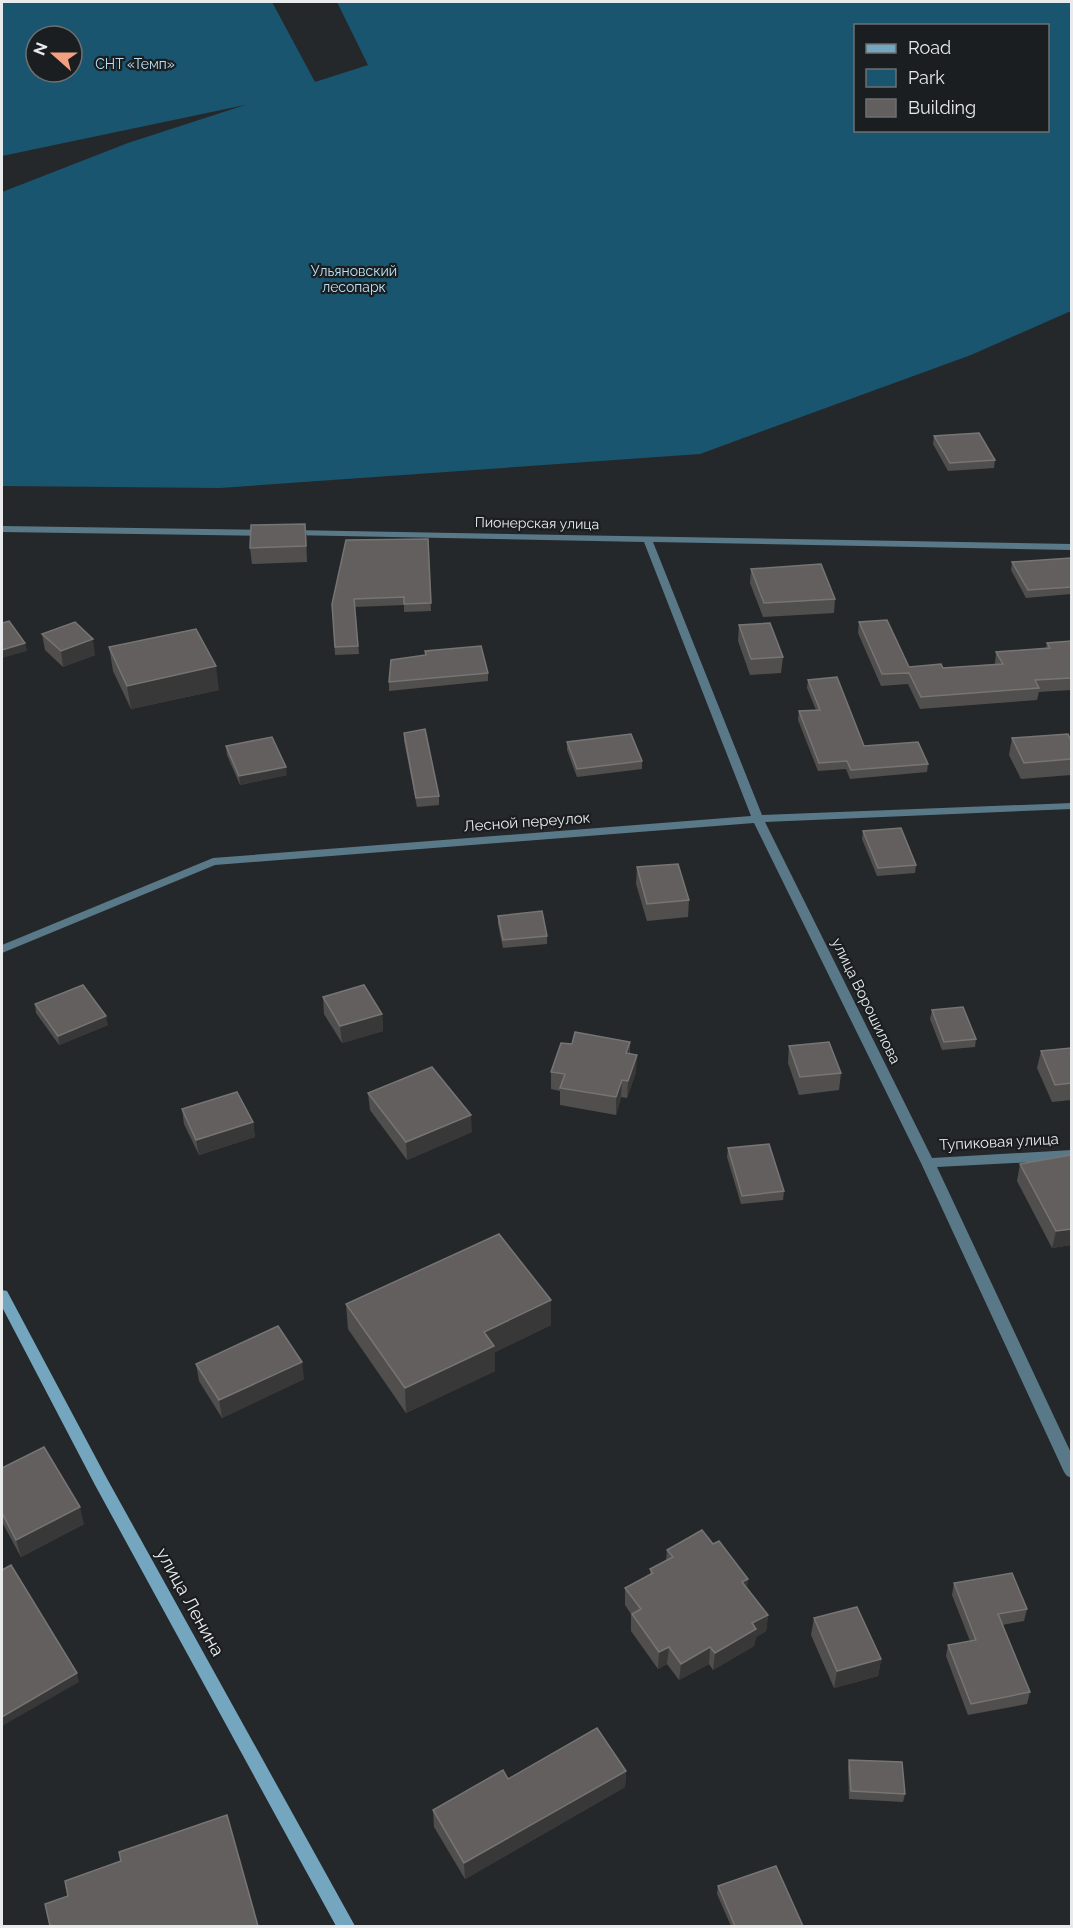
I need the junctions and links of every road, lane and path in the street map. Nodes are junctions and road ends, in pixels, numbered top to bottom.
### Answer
1 (2, 529) edge
2 (647, 538) junction
3 (1071, 547) edge
4 (1071, 807) edge
5 (758, 819) junction
6 (2, 949) edge
7 (1071, 1155) edge
8 (928, 1163) junction
9 (2, 1295) edge
10 (1071, 1472) edge
11 (346, 1926) edge

1 - 2 street, Пионерская улица
2 - 3 street, Пионерская улица
2 - 5 street, улица Ворошилова
4 - 5 street, Лесной переулок
5 - 6 street, Лесной переулок
5 - 8 street, улица Ворошилова
7 - 8 street, Тупиковая улица
8 - 10 street, улица Ворошилова
9 - 11 street, улица Ленина

